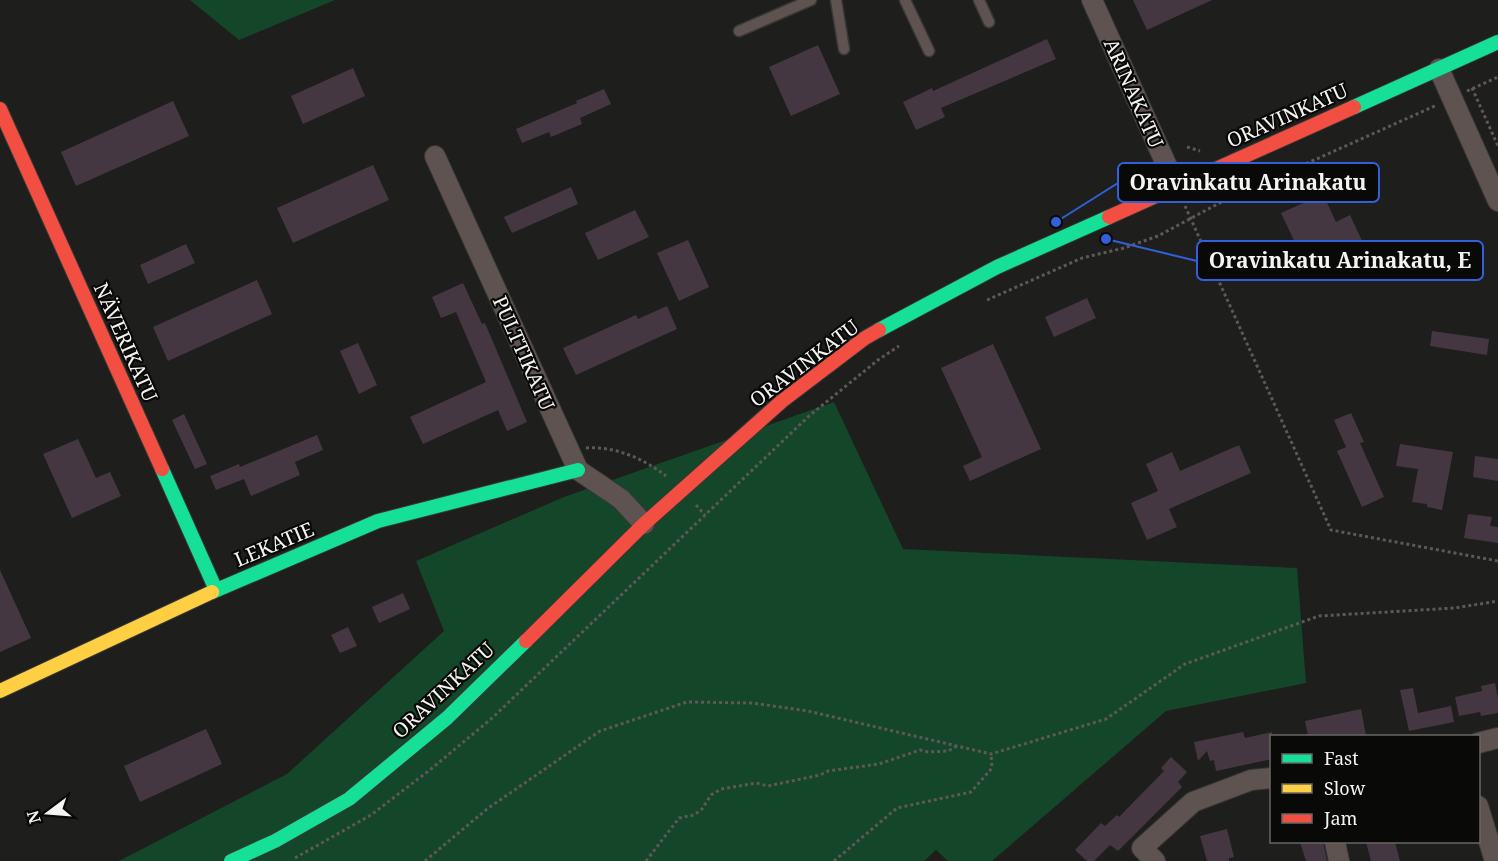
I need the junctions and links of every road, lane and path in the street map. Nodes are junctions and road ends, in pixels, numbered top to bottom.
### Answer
1 (811, 0) edge
2 (836, 0) edge
3 (905, 0) edge
4 (979, 0) edge
5 (1092, 0) edge
6 (989, 22) dead end
7 (739, 31) dead end
8 (1498, 42) edge
9 (844, 49) dead end
10 (929, 51) dead end
11 (1439, 69) junction
12 (1498, 77) edge
13 (1472, 88) junction
14 (1452, 98) junction
15 (0, 109) edge
16 (1498, 146) edge
17 (1187, 147) dead end
18 (1204, 153) dead end
19 (435, 156) dead end
20 (1139, 167) dead end
21 (1135, 184) dead end
22 (1176, 186) junction
23 (1498, 201) edge
24 (1190, 218) junction
25 (987, 300) dead end
26 (907, 342) dead end
27 (574, 461) junction
28 (682, 490) junction
29 (705, 515) junction
30 (644, 524) junction
31 (1498, 561) edge
32 (216, 590) junction
33 (1498, 601) edge
34 (0, 691) edge
35 (1498, 738) edge
36 (1480, 743) edge
37 (957, 746) junction
38 (991, 754) junction
39 (1270, 778) edge
40 (1480, 809) edge
41 (1335, 843) edge
42 (231, 861) edge
43 (288, 861) edge
44 (425, 861) edge
45 (646, 861) edge
46 (834, 861) edge
47 (1155, 861) edge
48 (1339, 861) edge
49 (1495, 861) edge

1 - 7 lane
2 - 9 lane
3 - 10 lane
4 - 6 lane
5 - 22 street, ARINAKATU
8 - 11 street, ORAVINKATU
11 - 14 street
11 - 22 street, ORAVINKATU
12 - 13 path
13 - 14 path
13 - 16 path
14 - 23 street
14 - 24 path
15 - 32 street, NÄVERIKATU
17 - 18 path
19 - 27 street, PULTTIKATU
20 - 21 path
22 - 24 path
22 - 28 street, ORAVINKATU
24 - 25 path
24 - 31 path
26 - 29 path
27 - 28 path
27 - 30 street
27 - 32 street, LEKATIE
28 - 29 path
28 - 30 street, ORAVINKATU
29 - 43 path
30 - 42 street, ORAVINKATU
32 - 34 street, LEKATIE
33 - 38 path
35 - 36 street
37 - 38 path
37 - 44 path
37 - 45 path
38 - 46 path
39 - 47 street
40 - 49 street
41 - 48 street

